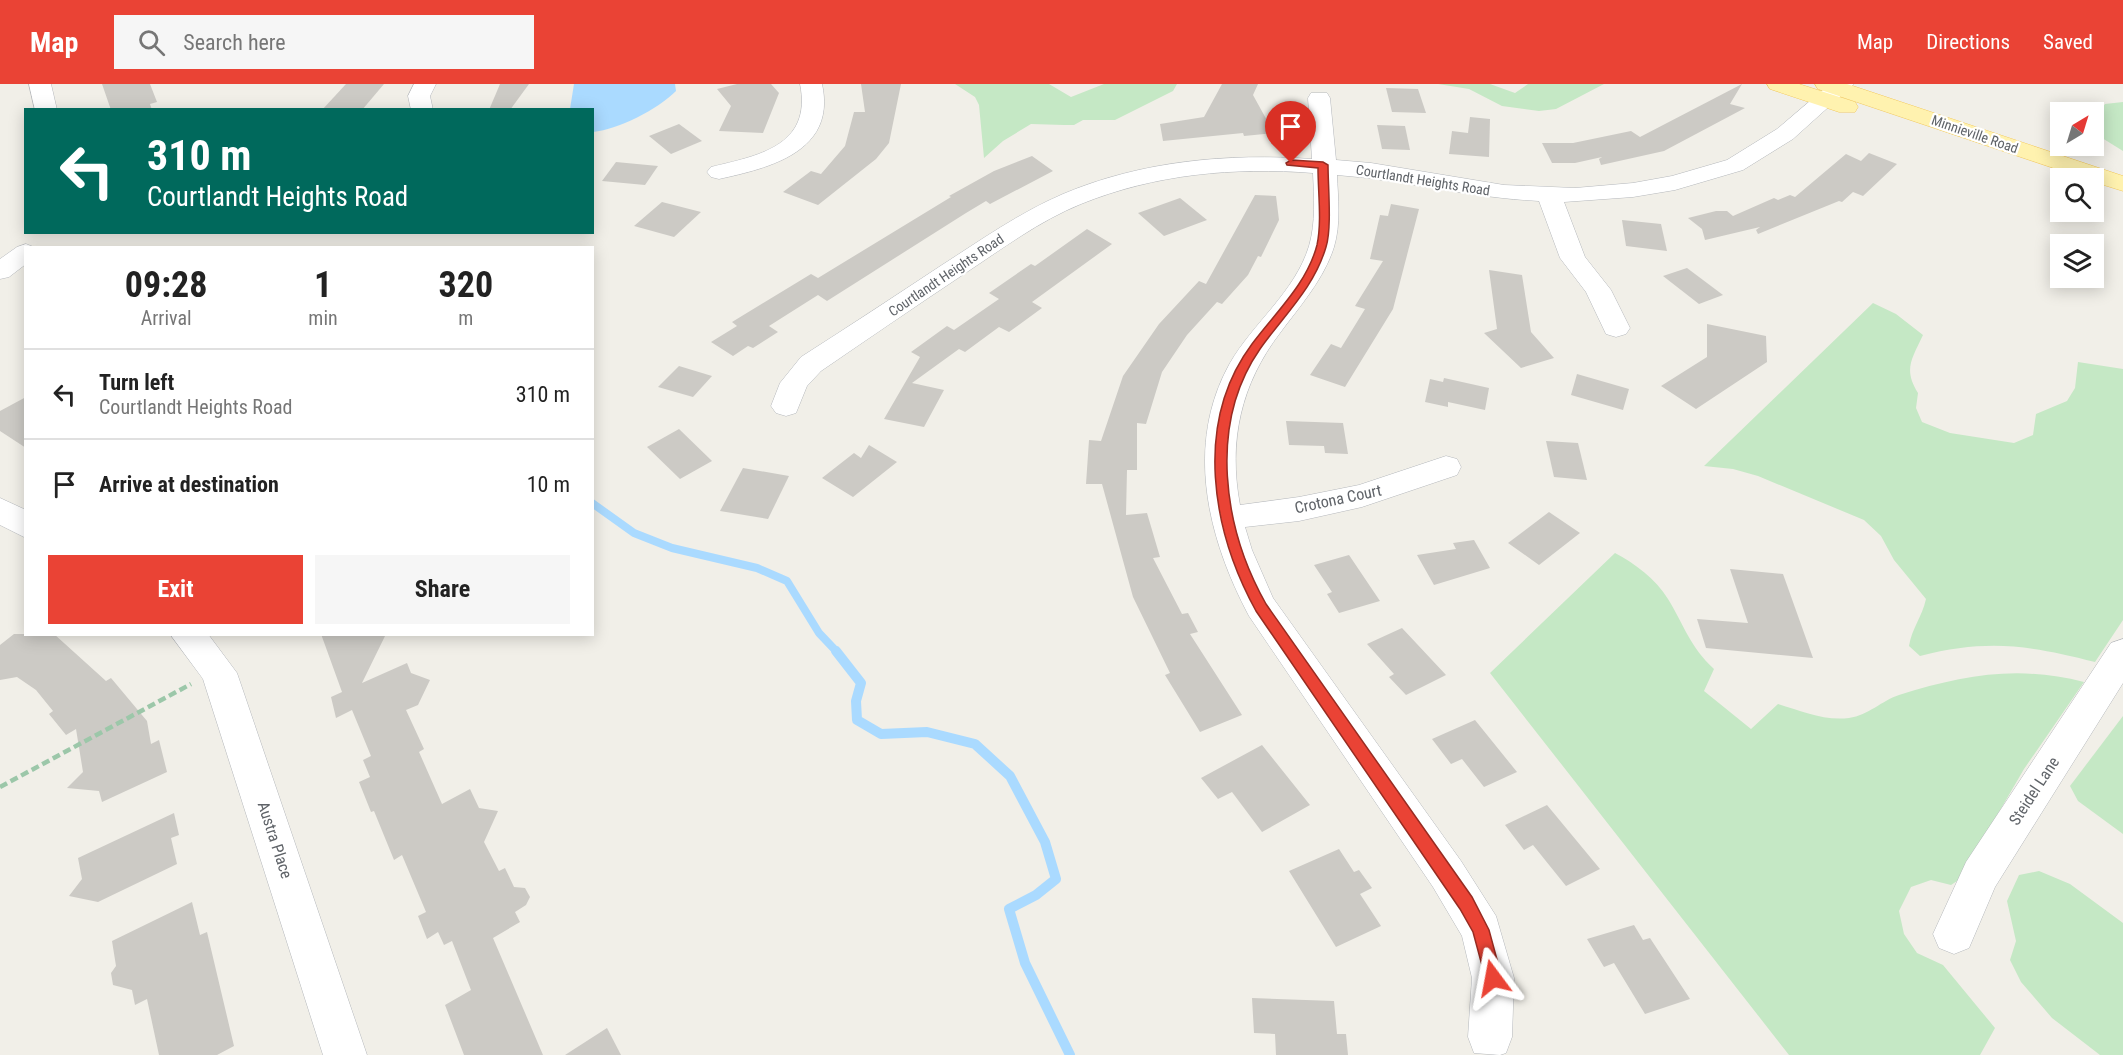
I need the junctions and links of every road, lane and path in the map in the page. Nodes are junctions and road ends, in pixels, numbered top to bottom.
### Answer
1 (40, 84) edge
2 (426, 84) edge
3 (811, 84) edge
4 (1778, 84) edge
5 (1833, 89) edge
6 (1318, 98) dead end
7 (46, 108) edge
8 (422, 108) edge
9 (1323, 165) junction
10 (719, 172) dead end
11 (2050, 177) edge
12 (2123, 184) edge
13 (1549, 195) junction
14 (2104, 196) edge
15 (2123, 203) edge
16 (24, 252) edge
17 (0, 271) edge
18 (1616, 328) dead end
19 (786, 406) dead end
20 (1446, 466) dead end
21 (0, 510) edge
22 (1226, 518) junction
23 (24, 525) edge
24 (189, 636) edge
25 (2123, 653) edge
26 (191, 684) dead end
27 (0, 787) edge
28 (1954, 934) dead end
29 (1490, 1038) dead end
30 (345, 1055) edge

1 - 7 street
2 - 8 street
3 - 10 street
4 - 5 main road, Minnieville Road
5 - 11 main road, Minnieville Road
5 - 12 main road, Minnieville Road
5 - 13 street, Courtlandt Heights Road
6 - 9 street
9 - 13 street, Courtlandt Heights Road
9 - 19 street, Courtlandt Heights Road
9 - 22 street
13 - 18 street
14 - 15 main road
16 - 17 street
20 - 22 street, Crotona Court
21 - 23 street
22 - 29 street
24 - 30 street, Austra Place
25 - 28 street, Steidel Lane
26 - 27 path

